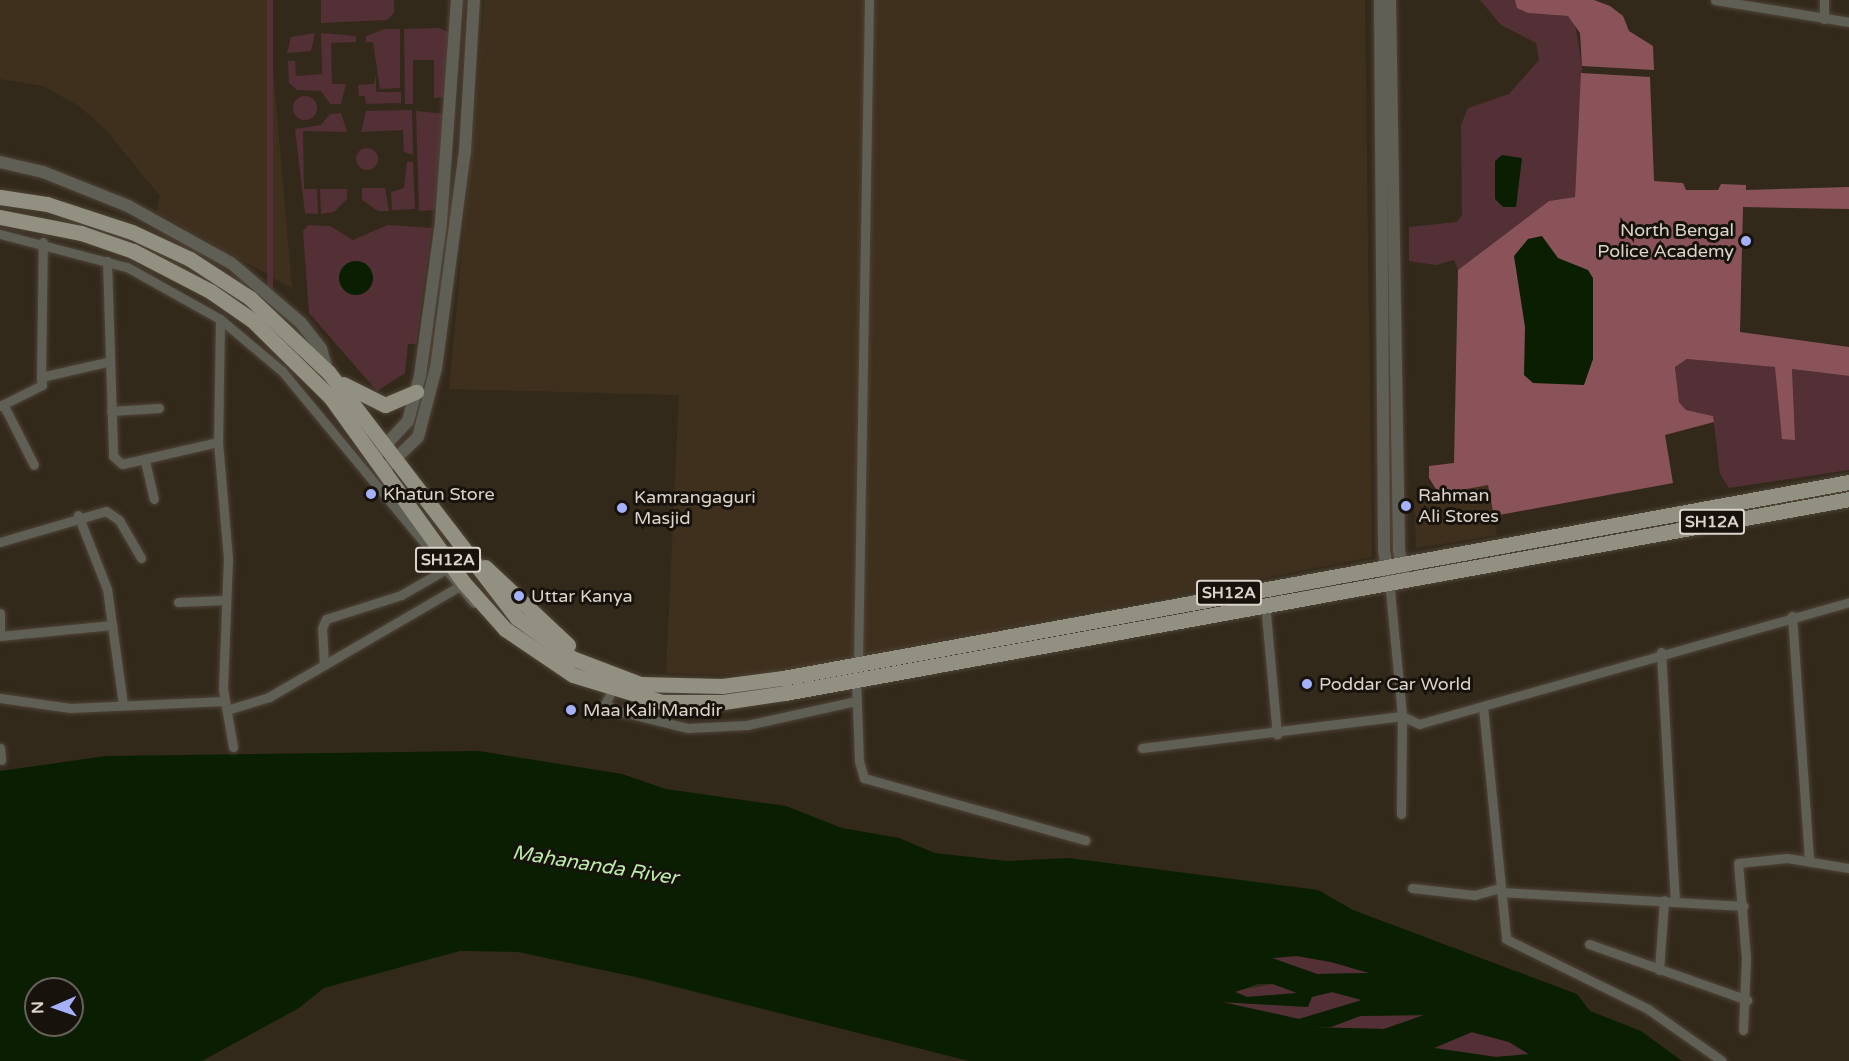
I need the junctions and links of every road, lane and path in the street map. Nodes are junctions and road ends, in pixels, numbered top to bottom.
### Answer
1 (457, 0) edge
2 (474, 0) edge
3 (869, 0) edge
4 (1380, 0) edge
5 (1390, 0) edge
6 (1715, 0) edge
7 (1824, 0) edge
8 (1744, 2) edge
9 (1824, 19) junction
10 (1849, 22) edge
11 (0, 162) edge
12 (0, 197) edge
13 (0, 217) edge
14 (441, 222) junction
15 (455, 223) junction
16 (0, 234) edge
17 (43, 242) junction
18 (107, 261) junction
19 (220, 319) junction
20 (107, 362) junction
21 (421, 366) junction
22 (436, 368) junction
23 (329, 373) junction
24 (41, 377) junction
25 (416, 392) junction
26 (2, 405) edge
27 (159, 408) dead end
28 (111, 411) junction
29 (218, 441) junction
30 (384, 460) junction
31 (145, 461) junction
32 (34, 465) dead end
33 (367, 474) junction
34 (1849, 482) edge
35 (1849, 498) edge
36 (154, 499) dead end
37 (78, 515) junction
38 (0, 542) edge
39 (141, 558) dead end
40 (448, 568) junction
41 (1395, 571) junction
42 (461, 585) junction
43 (225, 600) junction
44 (178, 602) dead end
45 (1849, 602) edge
46 (1265, 603) junction
47 (0, 613) edge
48 (1792, 616) junction
49 (112, 625) junction
50 (0, 634) edge
51 (1661, 652) junction
52 (858, 663) junction
53 (324, 666) junction
54 (856, 679) junction
55 (612, 690) junction
56 (0, 698) edge
57 (856, 701) junction
58 (123, 704) junction
59 (228, 705) junction
60 (1483, 707) junction
61 (1402, 716) junction
62 (1277, 734) junction
63 (233, 747) dead end
64 (0, 748) edge
65 (1142, 748) dead end
66 (1, 760) edge
67 (1401, 814) dead end
68 (1085, 840) dead end
69 (1809, 859) junction
70 (1849, 868) edge
71 (1412, 888) dead end
72 (1500, 890) junction
73 (1664, 900) junction
74 (1675, 901) junction
75 (1744, 906) junction
76 (1589, 944) dead end
77 (1659, 970) junction
78 (1747, 1000) junction
79 (1743, 1030) dead end
80 (1722, 1061) edge

1 - 14 street
2 - 15 street
3 - 52 street
4 - 41 street
5 - 41 street
6 - 8 street
7 - 9 street
8 - 9 street
9 - 10 street
11 - 23 street
12 - 23 main road, SH12A
13 - 30 main road, SH12A
14 - 15 street
14 - 21 street
15 - 22 street
16 - 17 street
17 - 18 street
17 - 24 street
18 - 19 street
18 - 20 street
19 - 29 street
19 - 33 street
20 - 24 street
20 - 28 street
21 - 22 street
21 - 25 street
22 - 30 street
23 - 25 main road
23 - 30 main road, SH12A
24 - 26 street
25 - 30 street
26 - 32 street
27 - 28 street
28 - 31 street
29 - 31 street
29 - 43 street
30 - 33 street
30 - 40 main road, SH12A
30 - 52 main road, SH12A
31 - 36 street
33 - 40 street
34 - 41 main road, SH12A
35 - 41 main road, SH12A
37 - 38 street
37 - 39 street
37 - 49 street
40 - 42 main road, SH12A
40 - 53 street
41 - 46 main road, SH12A
41 - 52 main road, SH12A
41 - 61 street
42 - 53 street
42 - 55 main road, SH12A
43 - 44 street
43 - 59 street
45 - 48 street
46 - 54 main road, SH12A
46 - 62 street
47 - 50 street
48 - 51 street
48 - 69 street
49 - 50 street
49 - 58 street
51 - 60 street
51 - 74 street
53 - 59 street
54 - 55 main road, SH12A
54 - 57 street
55 - 57 street
56 - 58 street
57 - 68 street
58 - 59 street
59 - 63 street
60 - 61 street
60 - 72 street
61 - 62 street
61 - 67 street
62 - 65 street
64 - 66 street
69 - 70 street
69 - 75 street
71 - 72 street
72 - 73 street
72 - 80 street
73 - 74 street
73 - 77 street
74 - 75 street
75 - 78 street
76 - 77 street
77 - 78 street
78 - 79 street

